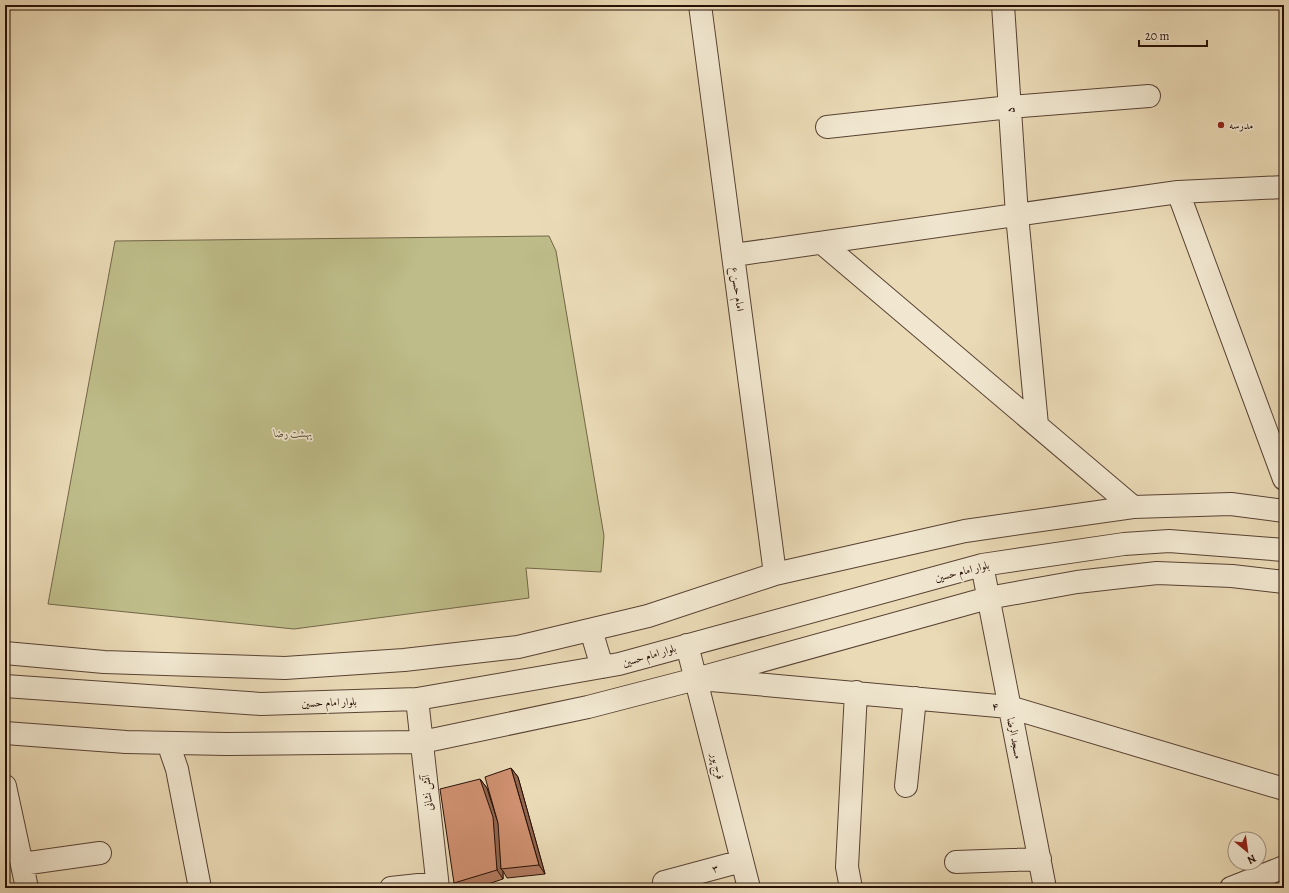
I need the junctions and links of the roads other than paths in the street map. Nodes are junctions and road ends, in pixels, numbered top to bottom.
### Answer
1 (700, 5) edge
2 (1003, 5) edge
3 (1149, 96) dead end
4 (1010, 107) junction
5 (827, 127) dead end
6 (1284, 187) edge
7 (1178, 192) junction
8 (1017, 214) junction
9 (822, 243) junction
10 (734, 255) junction
11 (1037, 425) junction
12 (1284, 479) edge
13 (1133, 507) junction
14 (1284, 511) edge
15 (1280, 554) edge
16 (982, 565) junction
17 (775, 574) junction
18 (1284, 582) edge
19 (988, 598) junction
20 (591, 630) junction
21 (687, 645) junction
22 (5, 654) edge
23 (82, 660) junction
24 (602, 667) junction
25 (696, 679) junction
26 (5, 686) edge
27 (77, 691) junction
28 (856, 692) junction
29 (915, 698) junction
30 (417, 699) junction
31 (1009, 707) junction
32 (5, 733) edge
33 (168, 742) junction
34 (422, 742) junction
35 (5, 786) edge
36 (906, 786) dead end
37 (1284, 789) edge
38 (100, 853) dead end
39 (1040, 859) junction
40 (742, 860) junction
41 (956, 862) dead end
42 (22, 864) junction
43 (1284, 867) edge
44 (664, 882) dead end
45 (438, 885) edge
46 (27, 888) edge
47 (200, 888) edge
48 (391, 888) edge
49 (750, 888) edge
50 (851, 888) edge
51 (1045, 888) edge
52 (1231, 888) edge

1 - 10 street, امام حسن ع
2 - 4 street, ۵
3 - 4 street
4 - 5 street
4 - 8 street, ۵
6 - 7 street
7 - 8 street
7 - 12 street
8 - 9 street
8 - 11 street, ۵
9 - 10 street
9 - 11 street
10 - 17 street, امام حسن ع
11 - 13 street
13 - 14 street
13 - 17 street
15 - 16 street, بلوار امام حسین
16 - 19 street, مسجد الرضا
16 - 21 street, بلوار امام حسین
17 - 20 street
18 - 19 street
19 - 25 street
19 - 31 street, مسجد الرضا
20 - 23 street
20 - 24 street
21 - 24 street, بلوار امام حسین
21 - 25 street, فرج پور
22 - 23 street
23 - 27 street
24 - 30 street, بلوار امام حسین
25 - 28 street, ۴
25 - 34 street
25 - 40 street, فرج پور
26 - 27 street, بلوار امام حسین
27 - 30 street, بلوار امام حسین
28 - 29 street, ۴
28 - 50 street
29 - 31 street, ۴
29 - 36 street
30 - 34 street, آتش نشانی
31 - 37 street, ۴
31 - 39 street, مسجد الرضا
32 - 33 street
33 - 34 street
33 - 47 street
34 - 45 street, آتش نشانی
35 - 42 street
38 - 42 street
39 - 41 street
39 - 51 street, مسجد الرضا
40 - 44 street, ۳
40 - 49 street, فرج پور
42 - 46 street
43 - 52 street
45 - 48 street

